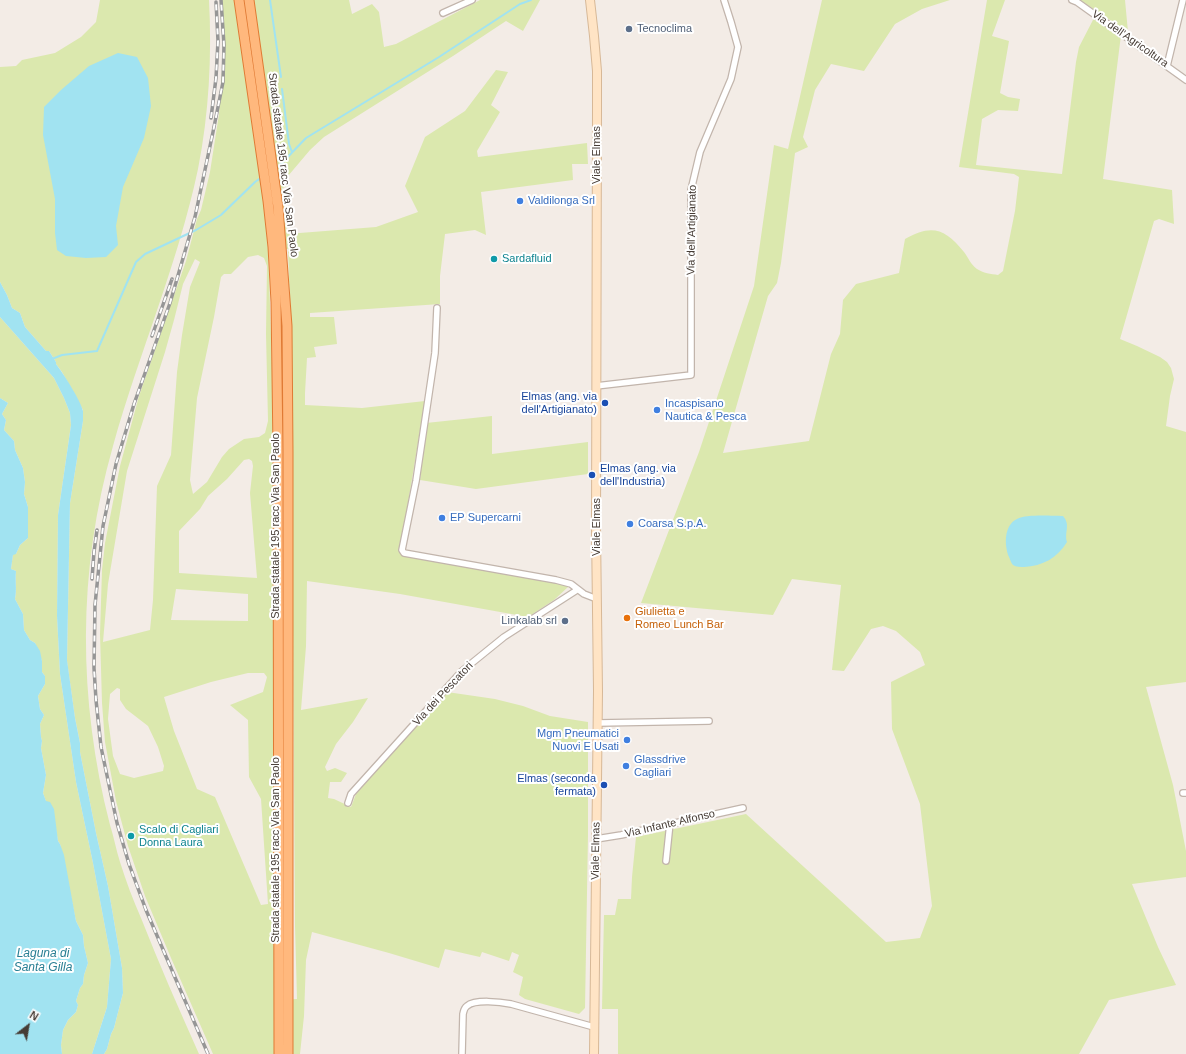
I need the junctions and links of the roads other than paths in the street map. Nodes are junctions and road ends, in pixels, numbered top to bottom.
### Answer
1 (239, 0) edge
2 (249, 0) edge
3 (472, 0) edge
4 (724, 0) edge
5 (1072, 0) edge
6 (1183, 0) edge
7 (590, 1) edge
8 (443, 13) dead end
9 (246, 16) junction
10 (1167, 66) junction
11 (1186, 80) edge
12 (437, 308) dead end
13 (596, 386) junction
14 (577, 590) junction
15 (597, 599) junction
16 (709, 722) dead end
17 (598, 723) junction
18 (348, 803) dead end
19 (743, 808) dead end
20 (670, 823) junction
21 (596, 839) junction
22 (666, 861) dead end
23 (284, 1000) junction
24 (594, 1027) junction
25 (279, 1054) edge
26 (288, 1054) edge
27 (462, 1054) edge
28 (594, 1054) edge

1 - 9 highway, Strada statale 195 racc Via San Paolo
2 - 9 highway, Strada statale 195 racc Via San Paolo
3 - 8 street
4 - 13 street, Via dell'Artigianato
5 - 10 street, Via dell'Agricoltura
6 - 10 street
7 - 13 main road, Viale Elmas
9 - 23 highway, Strada statale 195 racc Via San Paolo
10 - 11 street, Via dell'Agricoltura
12 - 14 street
13 - 15 main road, Viale Elmas
14 - 15 street
14 - 18 street, Via dei Pescatori
15 - 17 main road, Viale Elmas
16 - 17 street
17 - 21 main road, Viale Elmas
19 - 20 street, Via Infante Alfonso
20 - 21 street, Via Infante Alfonso
20 - 22 street
21 - 24 main road, Viale Elmas
23 - 25 highway, Strada statale 195 racc Via San Paolo
23 - 26 highway, Strada statale 195 racc Via San Paolo
24 - 27 street
24 - 28 main road, Viale Elmas

